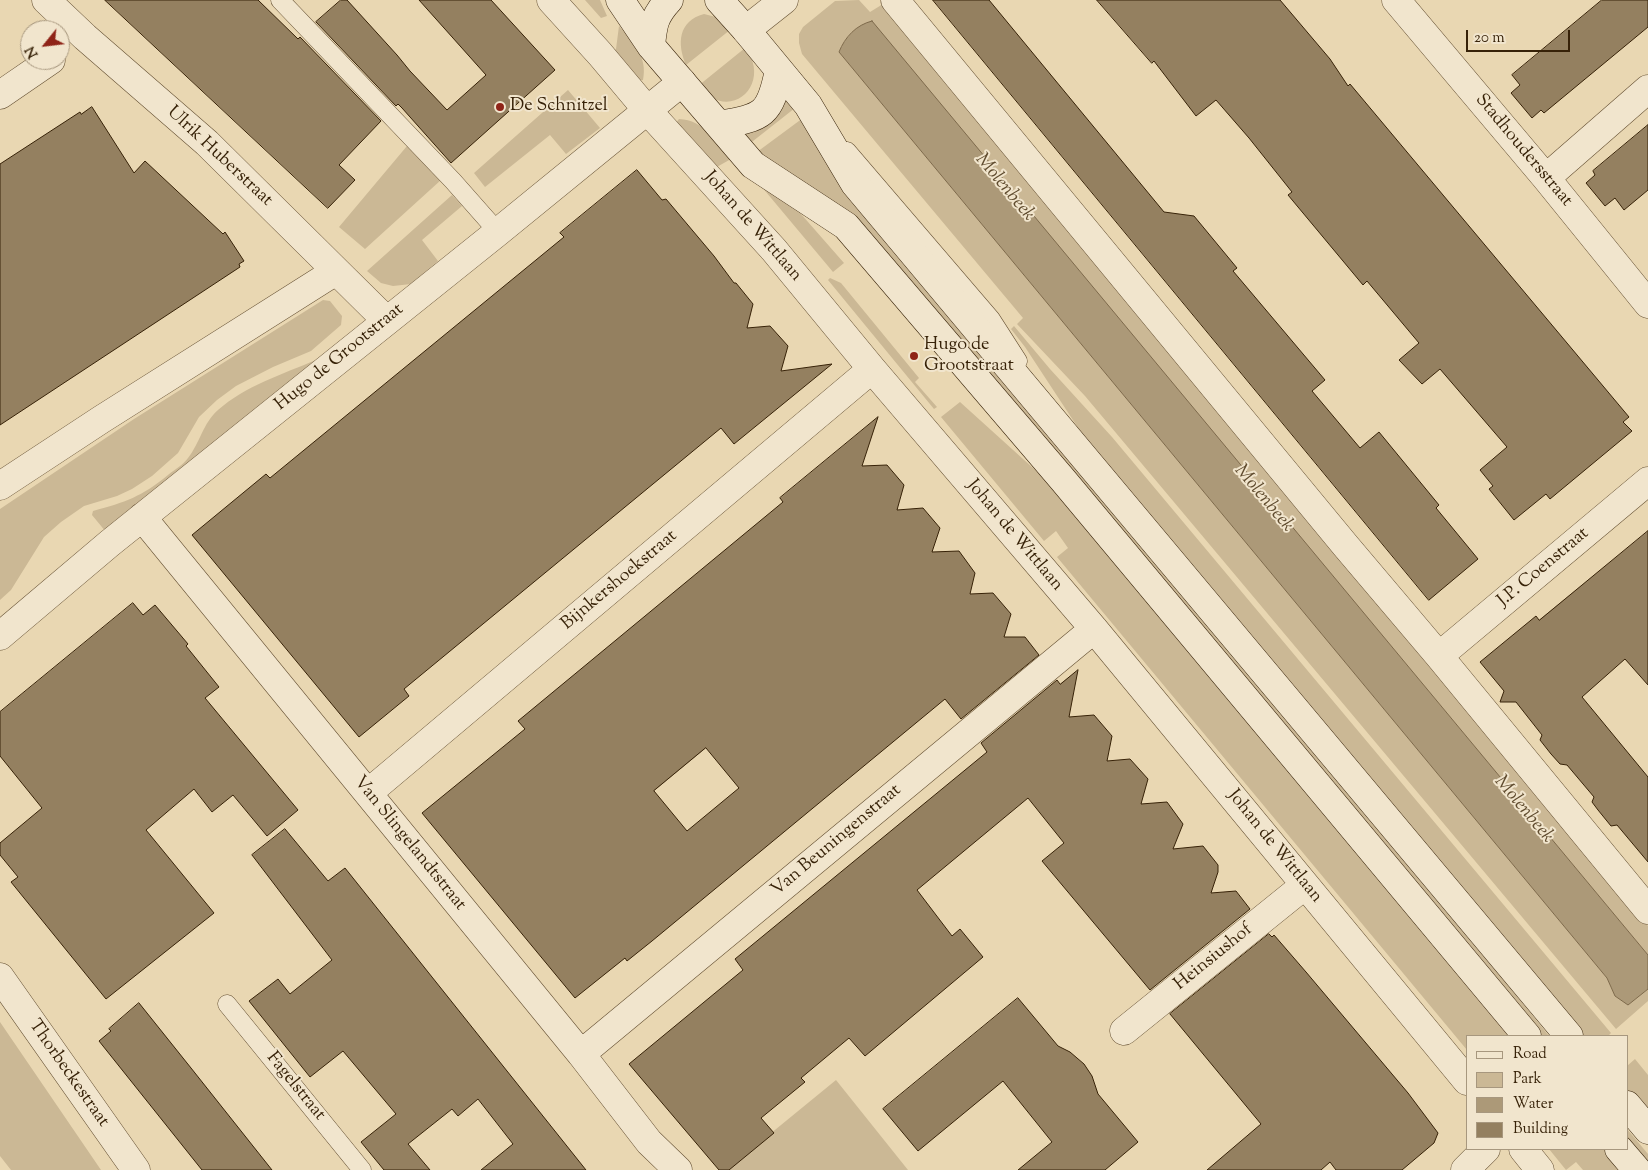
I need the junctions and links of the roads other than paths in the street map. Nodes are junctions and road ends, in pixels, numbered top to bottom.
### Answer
1 (46, 0) edge
2 (280, 0) edge
3 (550, 0) edge
4 (620, 0) edge
5 (669, 0) edge
6 (719, 0) edge
7 (784, 0) edge
8 (895, 0) edge
9 (1396, 0) edge
10 (746, 30) junction
11 (85, 37) junction
12 (650, 46) junction
13 (70, 47) edge
14 (36, 70) edge
15 (779, 70) junction
16 (682, 82) junction
17 (1648, 89) edge
18 (0, 95) edge
19 (647, 110) junction
20 (719, 125) junction
21 (1546, 178) junction
22 (498, 232) junction
23 (336, 271) junction
24 (1648, 304) edge
25 (386, 320) junction
26 (872, 369) junction
27 (1648, 481) edge
28 (0, 486) edge
29 (142, 517) junction
30 (1094, 629) junction
31 (0, 636) edge
32 (1439, 656) junction
33 (368, 793) junction
34 (1305, 885) junction
35 (1648, 910) edge
36 (0, 978) edge
37 (227, 1004) dead end
38 (1124, 1031) dead end
39 (1526, 1035) edge
40 (1568, 1035) edge
41 (581, 1054) junction
42 (1466, 1080) edge
43 (1628, 1106) edge
44 (1648, 1130) edge
45 (1485, 1150) edge
46 (1524, 1150) edge
47 (1621, 1150) edge
48 (136, 1170) edge
49 (362, 1170) edge
50 (678, 1170) edge
51 (1465, 1170) edge
52 (1540, 1170) edge
53 (1637, 1170) edge

1 - 11 street, Ulrik Huberstraat
2 - 22 lane
3 - 19 street, Johan de Wittlaan
4 - 12 street
5 - 12 street
6 - 10 street
7 - 10 street
8 - 32 street
9 - 21 street, Stadhoudersstraat
10 - 15 street
11 - 13 street
11 - 23 street, Ulrik Huberstraat
12 - 16 street
14 - 18 street
15 - 20 street
15 - 40 street
16 - 19 street, Hugo de Grootstraat
16 - 20 street
17 - 21 street
19 - 22 street, Hugo de Grootstraat
19 - 26 street, Johan de Wittlaan
20 - 39 street
21 - 24 street, Stadhoudersstraat
22 - 25 street, Hugo de Grootstraat
23 - 25 street, Ulrik Huberstraat
23 - 28 street
25 - 29 street, Hugo de Grootstraat
26 - 30 street, Johan de Wittlaan
26 - 33 street, Bijnkershoekstraat
27 - 32 street, J.P. Coenstraat
29 - 31 street, Hugo de Grootstraat
29 - 33 street, Van Slingelandtstraat
30 - 34 street, Johan de Wittlaan
30 - 41 street, Van Beuningenstraat
32 - 35 street
33 - 41 street, Van Slingelandtstraat
34 - 38 street, Heinsiushof
34 - 42 street, Johan de Wittlaan
36 - 48 street, Thorbeckestraat
37 - 49 lane, Fagelstraat
41 - 50 street, Van Slingelandtstraat
43 - 44 street
45 - 51 street
46 - 52 street
47 - 53 street

